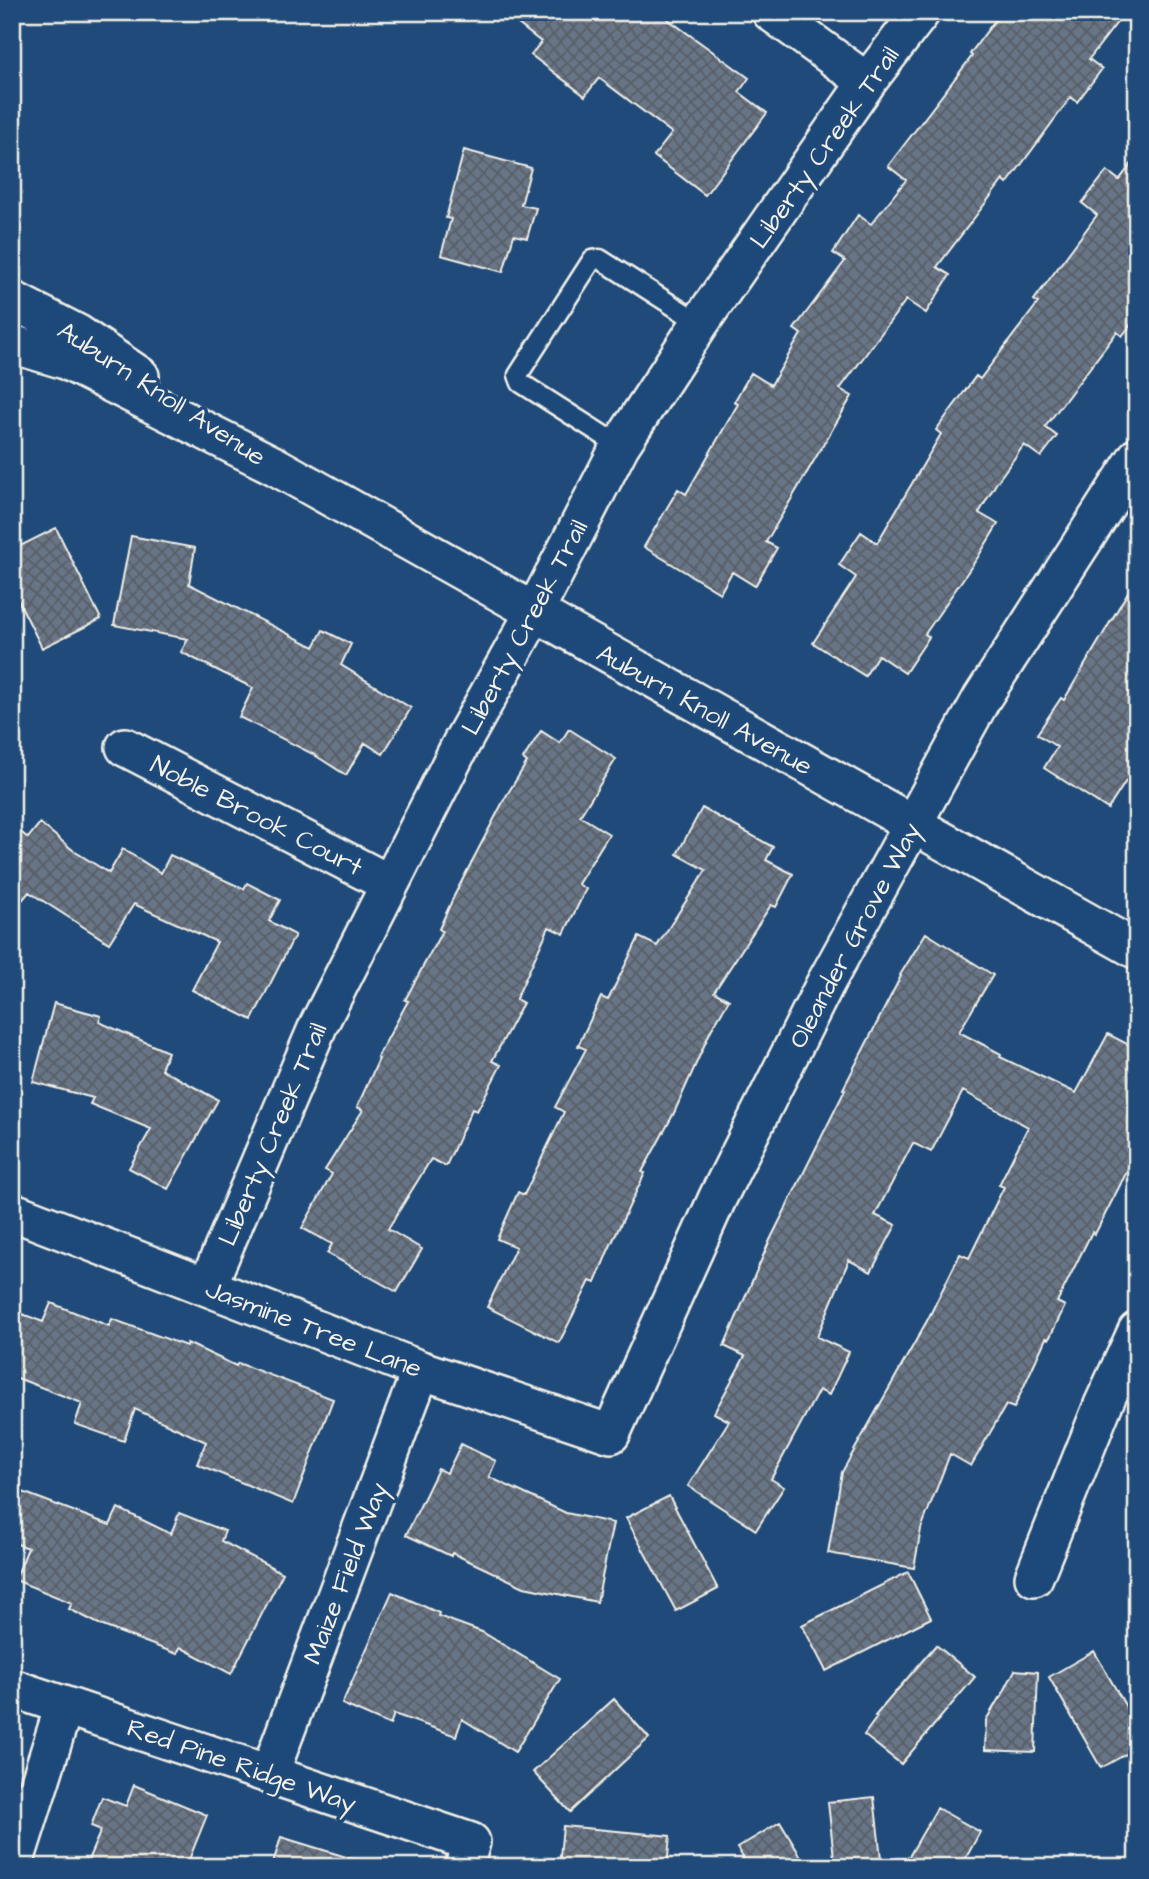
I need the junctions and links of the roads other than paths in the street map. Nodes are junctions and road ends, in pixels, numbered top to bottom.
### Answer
1 (771, 12) edge
2 (921, 12) edge
3 (867, 82) junction
4 (12, 300) edge
5 (700, 323) junction
6 (12, 344) edge
7 (620, 446) junction
8 (1137, 457) edge
9 (275, 466) junction
10 (534, 613) junction
11 (125, 747) dead end
12 (912, 825) junction
13 (390, 884) junction
14 (1137, 950) edge
15 (19, 1214) dead end
16 (207, 1287) junction
17 (1137, 1331) edge
18 (421, 1370) junction
19 (611, 1434) joint
20 (1034, 1577) dead end
21 (12, 1688) edge
22 (64, 1706) junction
23 (269, 1775) junction
24 (468, 1854) edge
25 (13, 1867) edge

1 - 3 street
2 - 3 street, Liberty Creek Trail
3 - 5 street, Liberty Creek Trail
4 - 9 street, Auburn Knoll Avenue
5 - 7 street, Liberty Creek Trail
5 - 7 lane
6 - 9 street, Auburn Knoll Avenue
7 - 10 street, Liberty Creek Trail
8 - 12 street, Oleander Grove Way
9 - 10 street, Auburn Knoll Avenue
10 - 12 street, Auburn Knoll Avenue
10 - 13 street, Liberty Creek Trail
11 - 13 street, Noble Brook Court
12 - 14 street, Auburn Knoll Avenue
12 - 19 street, Oleander Grove Way
13 - 16 street, Liberty Creek Trail
15 - 16 street, Jasmine Tree Lane
16 - 18 street, Jasmine Tree Lane
17 - 20 street
18 - 19 street, Jasmine Tree Lane
18 - 23 street, Maize Field Way
21 - 22 street, Red Pine Ridge Way
22 - 23 street, Red Pine Ridge Way
22 - 25 street
23 - 24 street, Red Pine Ridge Way

